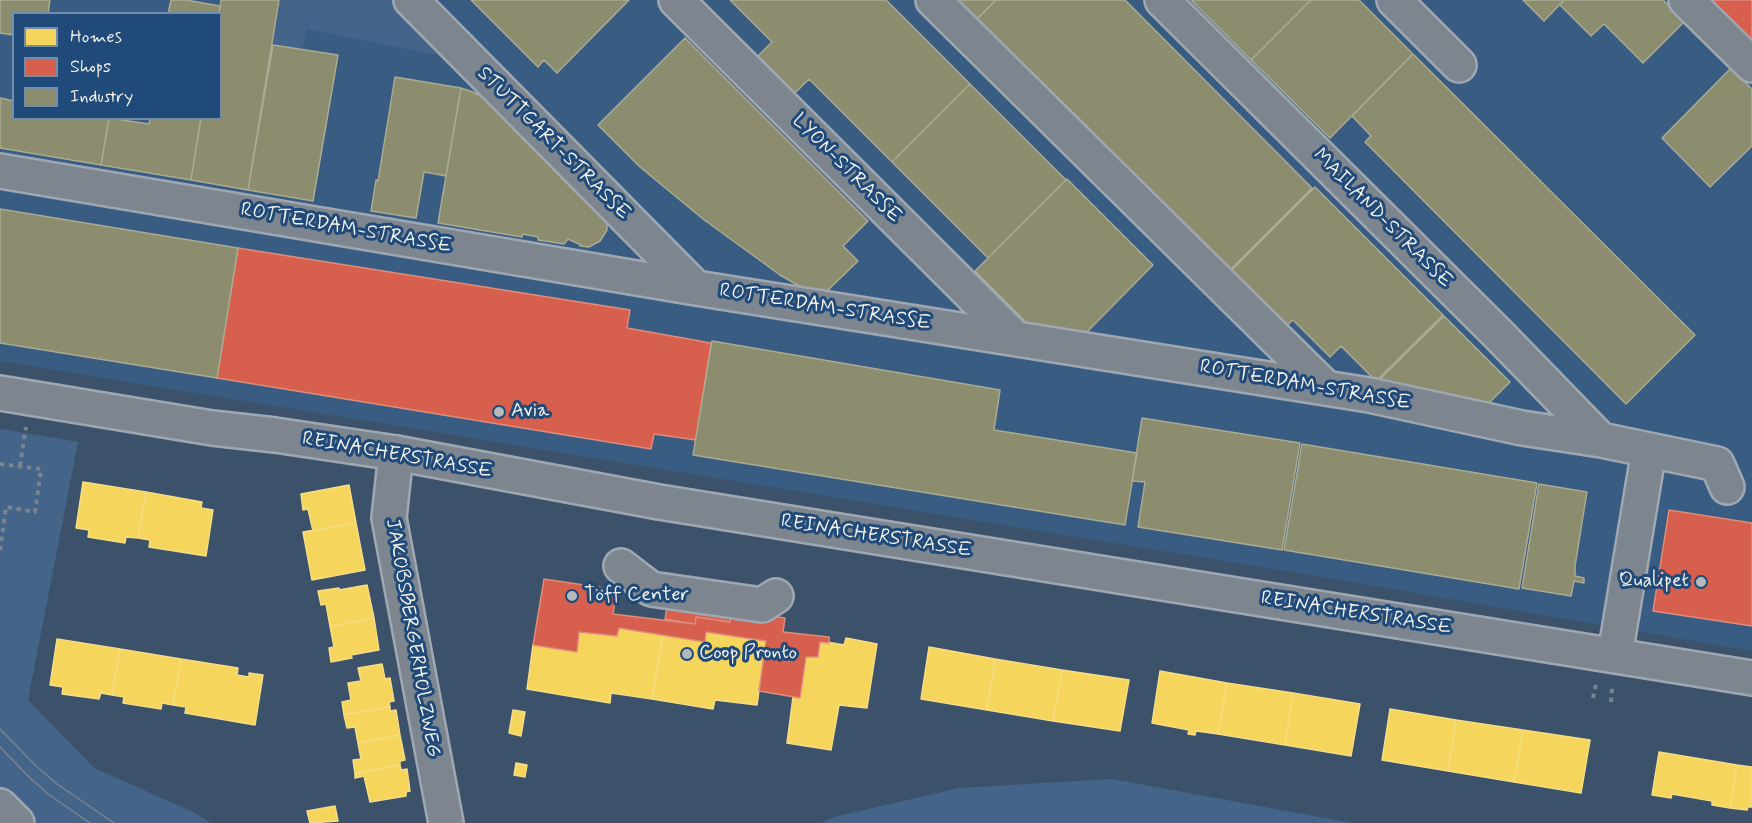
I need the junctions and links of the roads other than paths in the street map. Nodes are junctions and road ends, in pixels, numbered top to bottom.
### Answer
1 (411, 0) edge
2 (676, 0) edge
3 (933, 0) edge
4 (1162, 0) edge
5 (1394, 0) edge
6 (1686, 0) edge
7 (1459, 65) dead end
8 (1752, 65) edge
9 (0, 171) edge
10 (696, 288) junction
11 (1016, 339) junction
12 (1326, 388) junction
13 (0, 393) edge
14 (1601, 440) junction
15 (1649, 450) junction
16 (396, 453) junction
17 (1727, 487) dead end
18 (621, 566) dead end
19 (776, 596) dead end
20 (1615, 655) junction
21 (1752, 678) edge
22 (0, 806) edge
23 (17, 823) edge
24 (446, 823) edge

1 - 10 main road, STUTTGART-STRASSE
2 - 11 main road, LYON-STRASSE
3 - 12 main road
4 - 14 main road, MAILAND-STRASSE
5 - 7 main road
6 - 8 main road
9 - 10 main road, ROTTERDAM-STRASSE
10 - 11 main road, ROTTERDAM-STRASSE
11 - 12 main road, ROTTERDAM-STRASSE
12 - 14 main road, ROTTERDAM-STRASSE
13 - 16 main road, REINACHERSTRASSE
14 - 15 main road, ROTTERDAM-STRASSE
15 - 17 main road, ROTTERDAM-STRASSE
15 - 20 main road
16 - 20 main road, REINACHERSTRASSE
16 - 24 main road, JAKOBSBERGERHOLZWEG
18 - 19 main road
20 - 21 main road, REINACHERSTRASSE
22 - 23 main road

